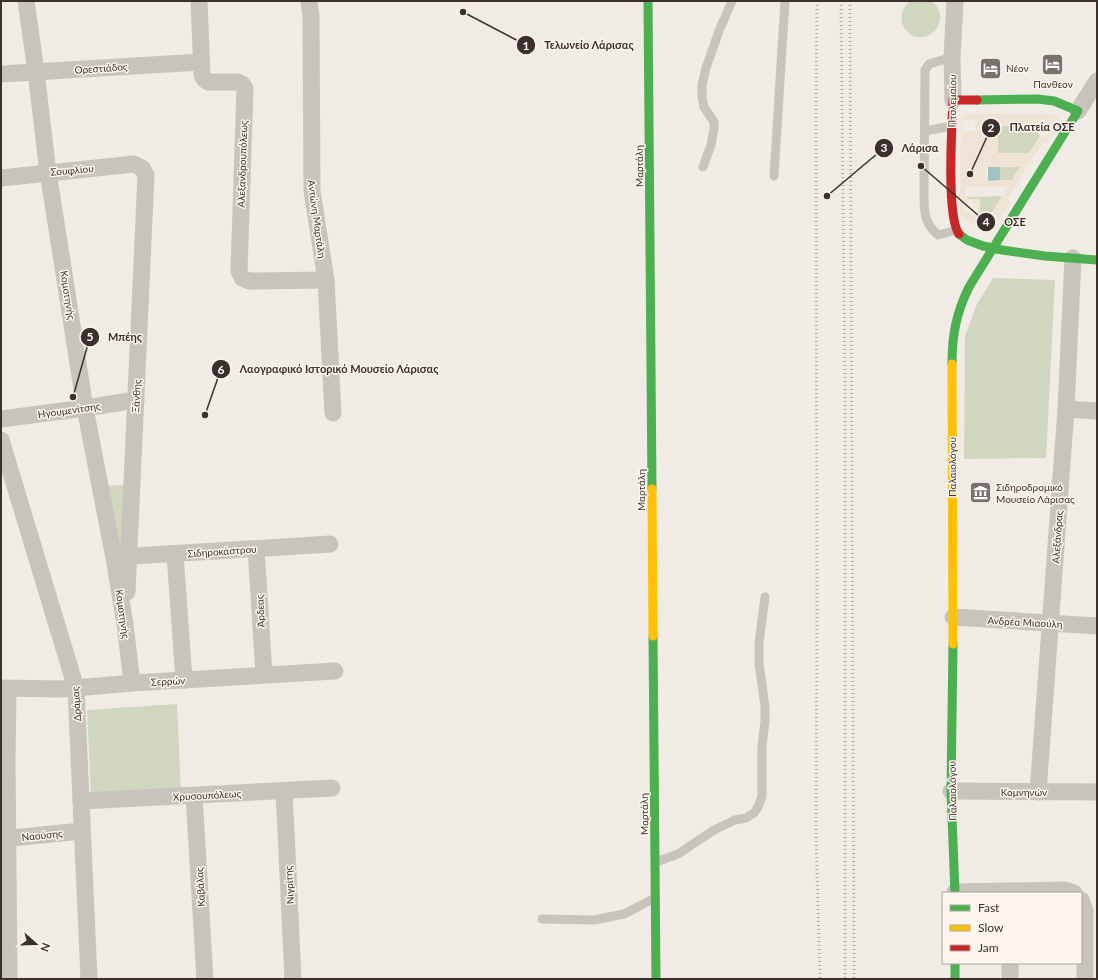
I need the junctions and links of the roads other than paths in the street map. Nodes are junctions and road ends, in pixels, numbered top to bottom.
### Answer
1 (26, 1) edge
2 (199, 1) edge
3 (310, 1) edge
4 (648, 1) edge
5 (732, 1) edge
6 (785, 1) edge
7 (955, 1) edge
8 (952, 57) junction
9 (201, 62) junction
10 (36, 72) junction
11 (1, 74) edge
12 (1097, 81) edge
13 (953, 100) junction
14 (1078, 111) junction
15 (952, 126) junction
16 (925, 131) junction
17 (703, 167) dead end
18 (142, 168) joint
19 (48, 172) junction
20 (774, 176) dead end
21 (1, 178) edge
22 (957, 230) junction
23 (993, 248) junction
24 (1073, 258) junction
25 (1097, 260) edge
26 (326, 280) junction
27 (136, 400) junction
28 (86, 408) junction
29 (1066, 409) junction
30 (1097, 411) edge
31 (333, 413) dead end
32 (1, 419) edge
33 (1, 440) edge
34 (330, 544) dead end
35 (256, 549) junction
36 (175, 554) junction
37 (121, 557) junction
38 (765, 597) dead end
39 (953, 617) junction
40 (1050, 623) junction
41 (1097, 626) edge
42 (334, 671) dead end
43 (264, 674) junction
44 (184, 680) junction
45 (132, 683) junction
46 (5, 688) edge
47 (76, 688) junction
48 (4, 761) edge
49 (332, 788) dead end
50 (284, 791) junction
51 (951, 791) junction
52 (1038, 792) junction
53 (1097, 792) edge
54 (194, 796) junction
55 (81, 801) junction
56 (82, 831) junction
57 (4, 839) edge
58 (656, 862) junction
59 (955, 892) edge
60 (1011, 892) edge
61 (1071, 892) edge
62 (656, 897) junction
63 (1082, 903) edge
64 (5, 919) edge
65 (542, 919) dead end
66 (955, 964) edge
67 (1010, 964) edge
68 (9, 979) edge
69 (89, 979) edge
70 (205, 979) edge
71 (293, 979) edge
72 (656, 979) edge
73 (955, 979) edge
74 (1010, 979) edge
75 (1085, 979) edge

1 - 10 street, Κομοτηνής
2 - 9 street, Αλεξανδρουπόλεως
3 - 26 street, Αντώνη Μαρτάλη
4 - 58 street, Μαρτάλη
5 - 17 lane
6 - 20 lane
7 - 8 street, Πτολεμαίου
8 - 13 street, Πτολεμαίου
8 - 16 lane
9 - 10 street, Ορεστιάδος
9 - 26 street, Αλεξανδρουπόλεως
10 - 11 street, Ορεστιάδος
10 - 19 street, Κομοτηνής
12 - 14 street, Παλαιολόγου
13 - 14 street
13 - 15 street, Πτολεμαίου
14 - 23 street, Παλαιολόγου
15 - 16 lane
15 - 22 street, Πτολεμαίου
16 - 22 lane
18 - 19 street, Σουφλίου
18 - 27 street, Ξάνθης
19 - 21 street, Σουφλίου
19 - 28 street, Κομοτηνής
22 - 23 street
23 - 24 street
23 - 39 street, Παλαιολόγου
24 - 25 street
24 - 29 street, Αλεξάνδρας
26 - 31 street, Αντώνη Μαρτάλη
27 - 28 street, Ηγουμενίτσης
27 - 37 street, Ξάνθης
28 - 32 street, Ηγουμενίτσης
28 - 37 street, Κομοτηνής
29 - 30 street
29 - 40 street, Αλεξάνδρας
33 - 47 street, Δράμας
34 - 35 street, Σιδηροκάστρου
35 - 36 street, Σιδηροκάστρου
35 - 43 street, Άρδεας
36 - 37 street, Σιδηροκάστρου
36 - 44 street
37 - 45 street, Κομοτηνής
38 - 58 lane
39 - 40 street, Ανδρέα Μιαούλη
39 - 51 street, Παλαιολόγου
40 - 41 street, Ανδρέα Μιαούλη
40 - 52 street, Αλεξάνδρας
42 - 43 street, Σερρών
43 - 44 street, Σερρών
44 - 45 street, Σερρών
45 - 47 street, Σερρών
46 - 47 street, Σερρών
46 - 48 street
47 - 55 street, Δράμας
48 - 57 street
49 - 50 street, Χρυσουπόλεως
50 - 54 street, Χρυσουπόλεως
50 - 71 street, Νιγρίτης
51 - 52 street, Κομνηνών
51 - 59 street, Παλαιολόγου
52 - 53 street, Κομνηνών
54 - 55 street, Χρυσουπόλεως
54 - 70 street, Καβάλας
55 - 56 street, Δράμας
56 - 57 street, Ναούσης
56 - 69 street, Δράμας
57 - 64 street
58 - 62 street, Μαρτάλη
60 - 61 street
62 - 65 lane
62 - 72 street, Μαρτάλη
63 - 75 street
64 - 68 street
66 - 73 street
67 - 74 street

